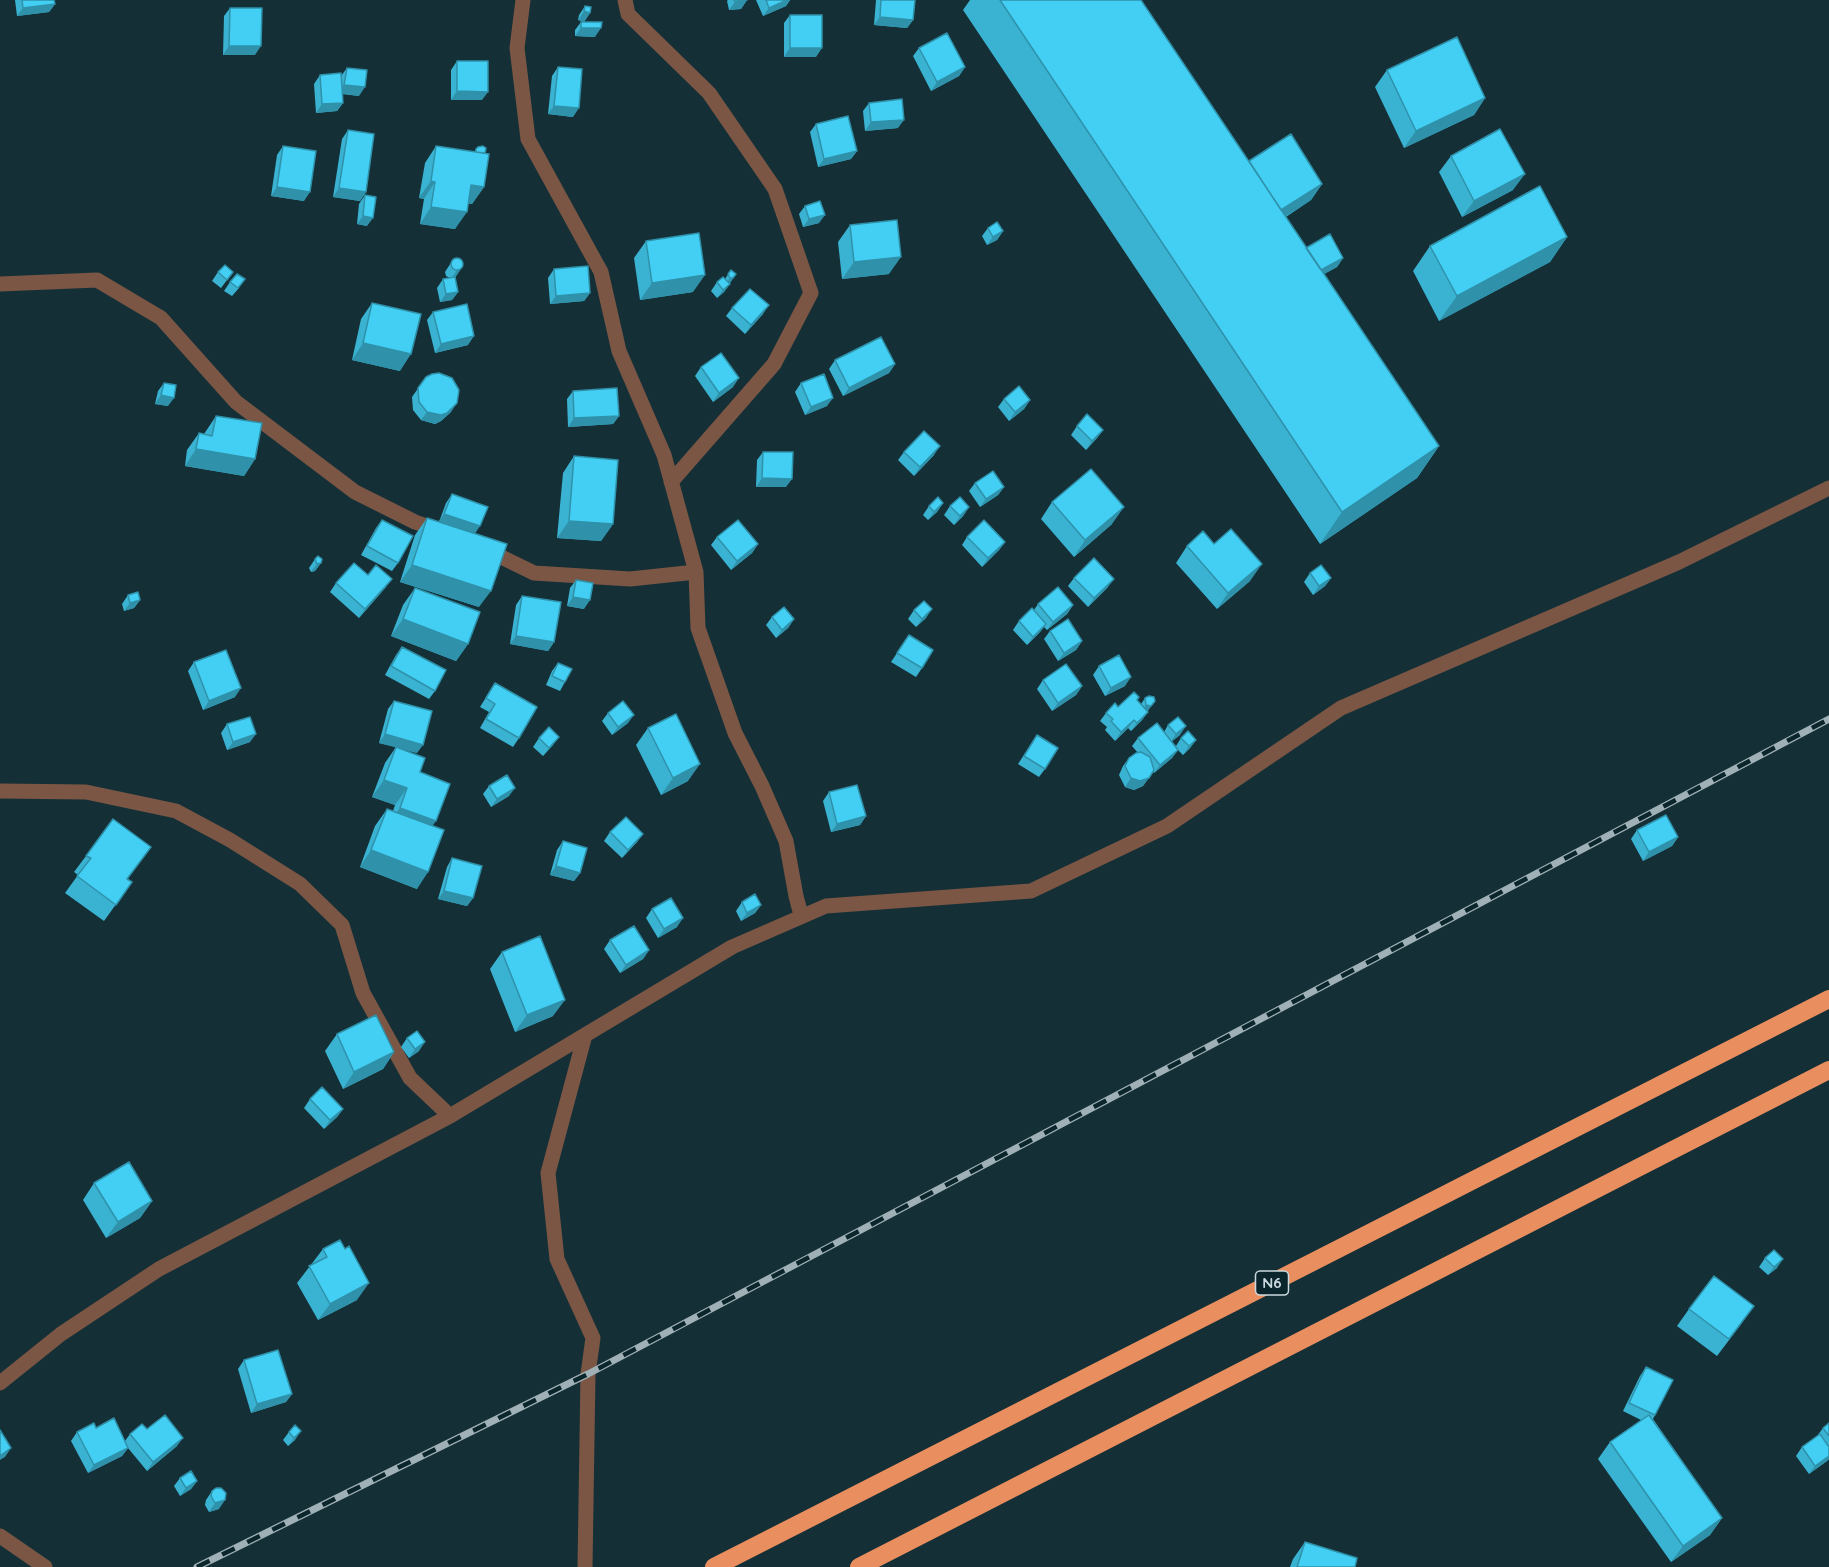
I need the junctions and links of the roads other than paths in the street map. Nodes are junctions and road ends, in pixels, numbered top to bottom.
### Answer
1 (523, 0) edge
2 (625, 0) edge
3 (0, 284) edge
4 (671, 482) junction
5 (1829, 488) edge
6 (454, 536) edge
7 (471, 542) edge
8 (696, 572) junction
9 (0, 790) edge
10 (801, 915) junction
11 (1829, 999) edge
12 (585, 1035) junction
13 (1829, 1070) edge
14 (450, 1116) junction
15 (0, 1383) edge
16 (0, 1536) edge
17 (868, 1565) edge
18 (45, 1567) edge
19 (585, 1567) edge
20 (714, 1567) edge

1 - 4 street
2 - 4 street
3 - 6 street
4 - 8 street
5 - 10 street
7 - 8 street
8 - 10 street
9 - 14 street
10 - 12 street
11 - 20 highway, N6
12 - 14 street
12 - 19 street
13 - 17 highway
14 - 15 street
16 - 18 street

